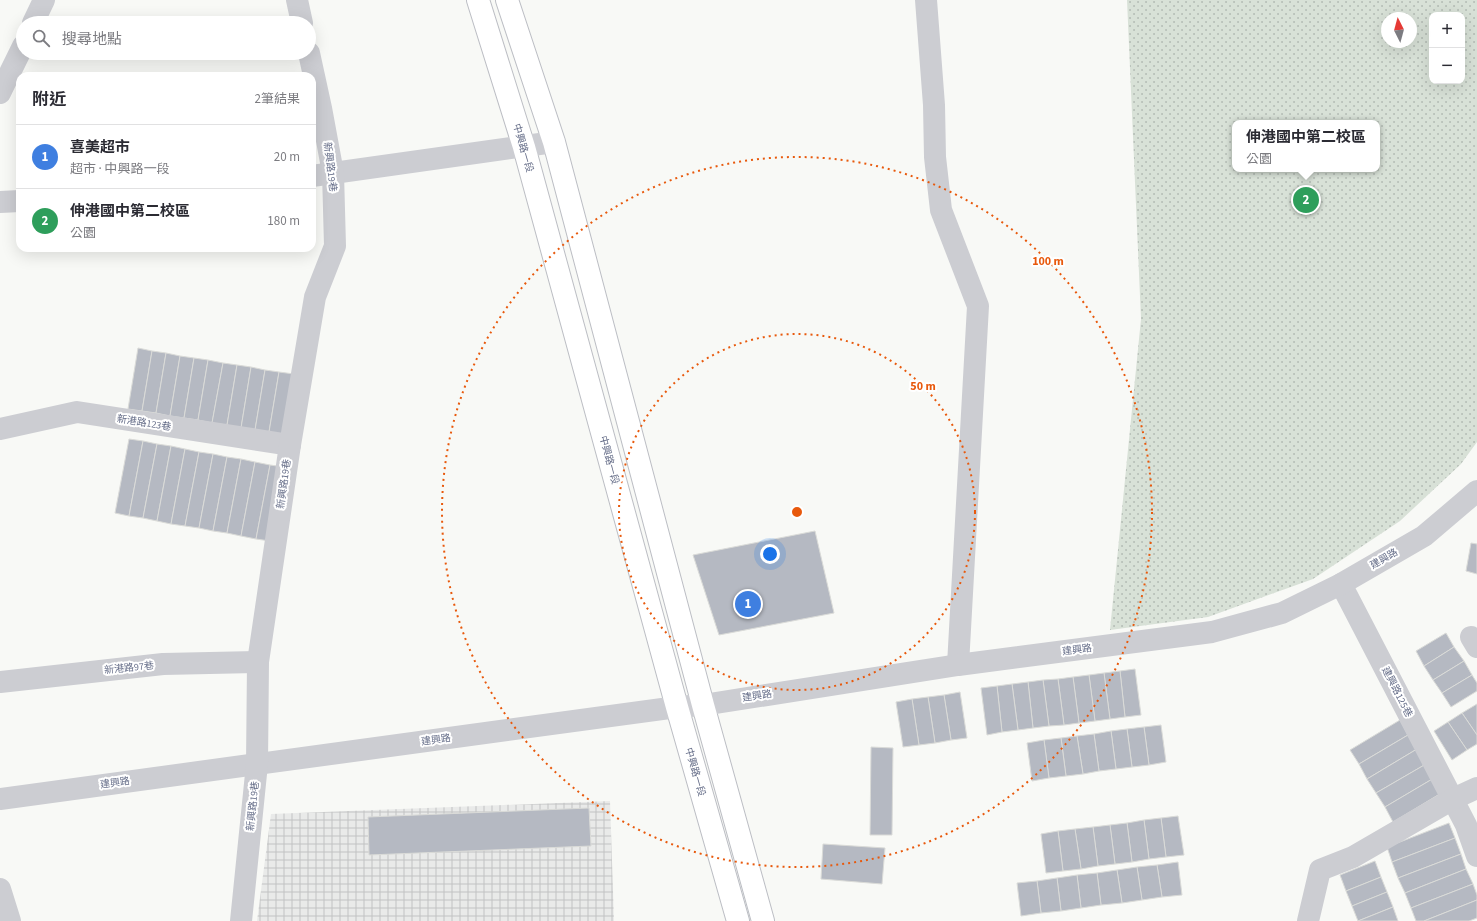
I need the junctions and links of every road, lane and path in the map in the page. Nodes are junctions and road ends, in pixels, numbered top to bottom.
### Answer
1 (43, 0) edge
2 (297, 0) edge
3 (478, 0) edge
4 (507, 0) edge
5 (926, 0) edge
6 (36, 16) edge
7 (300, 16) edge
8 (16, 60) edge
9 (310, 60) edge
10 (312, 72) edge
11 (316, 87) edge
12 (0, 93) edge
13 (554, 142) junction
14 (524, 147) junction
15 (322, 174) edge
16 (0, 202) edge
17 (16, 202) edge
18 (0, 429) edge
19 (290, 445) junction
20 (1477, 491) edge
21 (1341, 584) junction
22 (258, 662) junction
23 (958, 665) junction
24 (0, 682) edge
25 (703, 705) junction
26 (677, 707) junction
27 (257, 764) junction
28 (1477, 788) edge
29 (0, 799) edge
30 (1453, 800) junction
31 (1477, 856) edge
32 (0, 889) edge
33 (10, 921) edge
34 (241, 921) edge
35 (738, 921) edge
36 (764, 921) edge
37 (1308, 921) edge

1 - 6 street
2 - 7 street
3 - 14 main road, 中興路一段
4 - 13 main road
5 - 23 street
8 - 12 street
9 - 10 street, 新興路19巷
11 - 15 street, 新興路19巷
13 - 14 street
13 - 25 main road
14 - 15 street
14 - 26 main road, 中興路一段
15 - 19 street, 新興路19巷
16 - 17 street
18 - 19 street, 新港路123巷
19 - 22 street, 新興路19巷
20 - 21 street, 建興路
21 - 23 street, 建興路
21 - 30 street, 建興路125巷
22 - 24 street, 新港路97巷
22 - 27 street, 新興路19巷
23 - 25 street, 建興路
25 - 26 street, 建興路
25 - 36 main road
26 - 27 street, 建興路
26 - 35 main road, 中興路一段
27 - 29 street, 建興路
27 - 34 street, 新興路19巷
28 - 30 street
30 - 31 street, 建興路125巷
30 - 37 street
32 - 33 street

